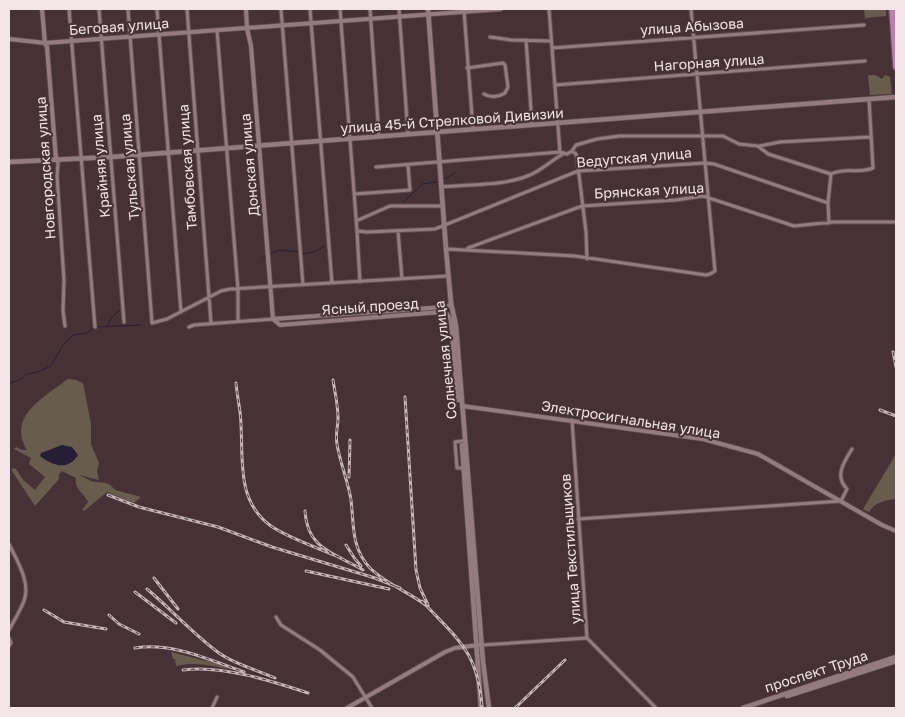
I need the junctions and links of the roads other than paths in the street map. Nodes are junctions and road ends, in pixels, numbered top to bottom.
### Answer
1 (42, 9) edge
2 (69, 9) edge
3 (99, 9) edge
4 (128, 9) edge
5 (157, 9) edge
6 (187, 9) edge
7 (246, 9) edge
8 (281, 9) edge
9 (310, 9) edge
10 (340, 9) edge
11 (370, 9) edge
12 (399, 9) edge
13 (501, 9) edge
14 (549, 9) edge
15 (691, 9) edge
16 (892, 9) edge
17 (896, 9) edge
18 (480, 10) edge
19 (429, 11) edge
20 (464, 11) junction
21 (896, 15) edge
22 (400, 16) junction
23 (371, 18) junction
24 (340, 21) junction
25 (312, 23) junction
26 (282, 25) junction
27 (864, 25) dead end
28 (248, 28) junction
29 (217, 30) junction
30 (188, 33) junction
31 (159, 35) junction
32 (130, 37) junction
33 (693, 37) junction
34 (490, 38) dead end
35 (9, 39) edge
36 (101, 39) junction
37 (526, 40) junction
38 (71, 41) junction
39 (551, 41) junction
40 (45, 43) junction
41 (552, 48) junction
42 (865, 61) dead end
43 (896, 67) edge
44 (467, 68) junction
45 (696, 74) junction
46 (555, 85) junction
47 (484, 94) dead end
48 (896, 97) edge
49 (869, 99) junction
50 (700, 111) junction
51 (558, 123) junction
52 (532, 124) junction
53 (473, 129) junction
54 (438, 132) junction
55 (408, 134) junction
56 (379, 136) junction
57 (703, 136) junction
58 (870, 137) junction
59 (349, 139) junction
60 (320, 141) junction
61 (291, 143) junction
62 (259, 146) junction
63 (758, 146) junction
64 (226, 148) junction
65 (197, 150) junction
66 (572, 151) junction
67 (168, 153) junction
68 (562, 153) junction
69 (139, 155) junction
70 (111, 157) junction
71 (81, 158) junction
72 (56, 159) junction
73 (9, 162) edge
74 (440, 162) junction
75 (705, 163) junction
76 (408, 165) junction
77 (376, 167) dead end
78 (578, 172) junction
79 (831, 174) junction
80 (441, 186) junction
81 (354, 194) junction
82 (708, 197) junction
83 (828, 203) junction
84 (443, 206) junction
85 (582, 206) junction
86 (356, 221) junction
87 (896, 222) edge
88 (829, 223) junction
89 (444, 225) junction
90 (357, 231) junction
91 (398, 231) junction
92 (446, 249) junction
93 (465, 249) junction
94 (587, 258) junction
95 (448, 276) junction
96 (402, 280) junction
97 (360, 282) junction
98 (332, 283) junction
99 (303, 285) junction
100 (270, 288) junction
101 (238, 289) junction
102 (209, 298) junction
103 (451, 303) junction
104 (442, 307) junction
105 (181, 312) junction
106 (300, 317) junction
107 (273, 319) junction
108 (450, 320) junction
109 (238, 321) junction
110 (124, 322) dead end
111 (211, 323) junction
112 (293, 323) junction
113 (65, 326) dead end
114 (95, 327) dead end
115 (189, 327) dead end
116 (460, 406) junction
117 (572, 420) junction
118 (852, 449) dead end
119 (840, 502) junction
120 (578, 519) junction
121 (896, 531) edge
122 (9, 544) edge
123 (276, 617) dead end
124 (9, 630) edge
125 (9, 638) edge
126 (587, 638) junction
127 (479, 645) junction
128 (9, 646) edge
129 (896, 659) edge
130 (485, 681) junction
131 (478, 682) junction
132 (217, 697) dead end
133 (366, 697) junction
134 (780, 697) junction
135 (212, 708) edge
136 (347, 708) edge
137 (372, 708) edge
138 (481, 708) edge
139 (489, 708) edge
140 (656, 708) edge
141 (744, 708) edge
142 (750, 708) edge

1 - 40 street, Новгородская улица
2 - 38 street
3 - 36 street, Крайняя улица
4 - 32 street, Тульская улица
5 - 31 street
6 - 30 street, Тамбовская улица
7 - 28 street, Донская улица
8 - 26 street
9 - 25 street
10 - 24 street
11 - 23 street
12 - 22 street
13 - 18 street, Беговая улица
14 - 39 street
15 - 33 street
16 - 43 main road
17 - 21 main road
18 - 20 street, Беговая улица
19 - 20 street, Беговая улица
19 - 22 street, Беговая улица
19 - 54 main road, Солнечная улица
20 - 44 street
22 - 23 street, Беговая улица
22 - 55 street
23 - 24 street, Беговая улица
23 - 56 street
24 - 25 street, Беговая улица
24 - 59 street
25 - 26 street, Беговая улица
25 - 60 street
26 - 28 street, Беговая улица
26 - 61 street
27 - 33 street, улица Абызова
28 - 29 street, Беговая улица
28 - 62 street, Донская улица
29 - 30 street, Беговая улица
29 - 64 street
30 - 31 street, Беговая улица
30 - 65 street, Тамбовская улица
31 - 32 street, Беговая улица
31 - 67 street
32 - 36 street, Беговая улица
32 - 69 street, Тульская улица
33 - 41 street, улица Абызова
33 - 45 street
34 - 37 street
35 - 40 street, Беговая улица
36 - 38 street, Беговая улица
36 - 70 street, Крайняя улица
37 - 39 street
37 - 52 street
38 - 40 street, Беговая улица
38 - 71 street
39 - 41 street
40 - 72 street, Новгородская улица
41 - 46 street
42 - 45 street, Нагорная улица
44 - 47 street
44 - 53 street
45 - 46 street, Нагорная улица
45 - 50 street
46 - 51 street
48 - 49 main road, улица 45-й Стрелковой Дивизии
49 - 50 main road, улица 45-й Стрелковой Дивизии
49 - 58 street
50 - 51 main road, улица 45-й Стрелковой Дивизии
50 - 57 street
51 - 52 main road, улица 45-й Стрелковой Дивизии
51 - 68 street
52 - 53 main road, улица 45-й Стрелковой Дивизии
53 - 54 main road, улица 45-й Стрелковой Дивизии
54 - 55 main road, улица 45-й Стрелковой Дивизии
54 - 74 main road, Солнечная улица
55 - 56 main road, улица 45-й Стрелковой Дивизии
56 - 59 main road, улица 45-й Стрелковой Дивизии
57 - 63 street
57 - 66 street
57 - 75 street
58 - 63 street
58 - 79 street
59 - 60 main road, улица 45-й Стрелковой Дивизии
59 - 81 street
60 - 61 main road, улица 45-й Стрелковой Дивизии
60 - 98 street
61 - 62 main road, улица 45-й Стрелковой Дивизии
61 - 99 street
62 - 64 main road, улица 45-й Стрелковой Дивизии
62 - 100 street, Донская улица
63 - 79 street
64 - 65 main road, улица 45-й Стрелковой Дивизии
64 - 101 street
65 - 67 main road, улица 45-й Стрелковой Дивизии
65 - 102 street, Тамбовская улица
66 - 68 street
66 - 78 street
67 - 69 main road, улица 45-й Стрелковой Дивизии
67 - 105 street
68 - 74 street
68 - 80 street
69 - 70 main road, улица 45-й Стрелковой Дивизии
69 - 105 street, Тульская улица
70 - 71 main road, улица 45-й Стрелковой Дивизии
70 - 110 street, Крайняя улица
71 - 72 main road, улица 45-й Стрелковой Дивизии
71 - 114 street
72 - 73 main road, улица 45-й Стрелковой Дивизии
72 - 113 street, Новгородская улица
74 - 76 street
74 - 80 main road, Солнечная улица
75 - 78 street, Ведугская улица
75 - 82 street
75 - 83 street, Ведугская улица
76 - 77 street
76 - 81 street
78 - 85 street
78 - 89 street, Ведугская улица
79 - 83 street
80 - 84 main road, Солнечная улица
81 - 86 street
82 - 85 street, Брянская улица
82 - 88 street, Брянская улица
82 - 94 street
83 - 88 street
84 - 86 street
84 - 89 main road, Солнечная улица
85 - 93 street, Брянская улица
85 - 94 street
86 - 90 street
87 - 88 street, Брянская улица
89 - 91 street, Ведугская улица
89 - 92 main road, Солнечная улица
90 - 91 street, Ведугская улица
90 - 97 street
91 - 96 street
92 - 93 street
92 - 95 main road, Солнечная улица
93 - 94 street
95 - 96 street
95 - 103 main road, Солнечная улица
96 - 97 street
97 - 98 street
98 - 99 street
99 - 100 street
100 - 101 street
100 - 107 street, Донская улица
101 - 102 street
101 - 109 street
102 - 105 street
102 - 111 street, Тамбовская улица
103 - 104 street, Ясный проезд
103 - 116 main road, Солнечная улица
104 - 106 street, Ясный проезд
104 - 108 street
106 - 107 street, Ясный проезд
106 - 112 street
107 - 109 street, Ясный проезд
107 - 112 street, Ясный проезд
108 - 112 street, Ясный проезд
108 - 116 main road, Солнечная улица
109 - 111 street, Ясный проезд
111 - 115 street, Ясный проезд
116 - 117 street, Электросигнальная улица
116 - 127 main road, Солнечная улица
116 - 127 main road, Солнечная улица
117 - 119 street, Электросигнальная улица
117 - 120 street, улица Текстильщиков
118 - 119 street
119 - 120 street
119 - 121 street, Электросигнальная улица
120 - 126 street, улица Текстильщиков
122 - 124 street
123 - 133 street
125 - 128 street
126 - 127 street
126 - 140 street, улица Текстильщиков
127 - 130 main road, Солнечная улица
127 - 131 main road, Солнечная улица
127 - 133 street
129 - 134 main road, проспект Труда
130 - 131 main road
130 - 139 main road, Солнечная улица
131 - 138 main road, Солнечная улица
132 - 135 street
133 - 136 street
133 - 137 street
134 - 141 main road, проспект Труда
134 - 142 main road, проспект Труда

